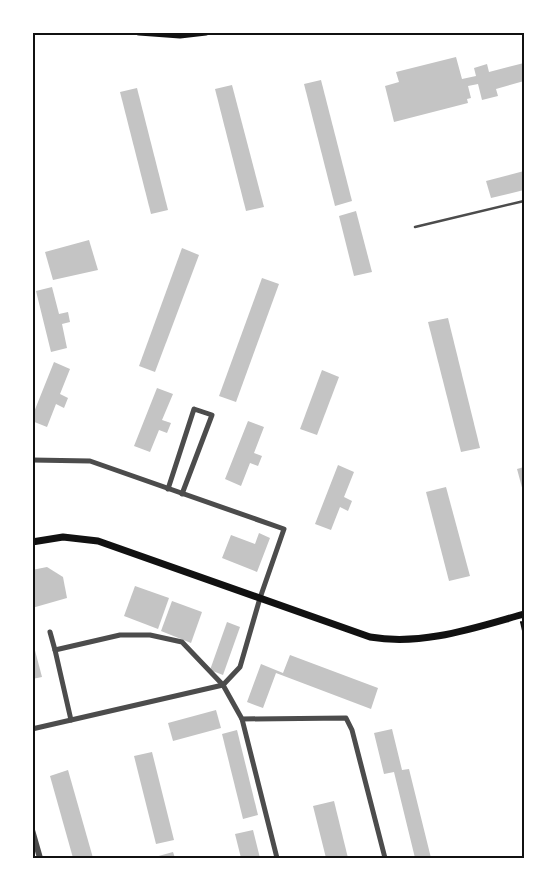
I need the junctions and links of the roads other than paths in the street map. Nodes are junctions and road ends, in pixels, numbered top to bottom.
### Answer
1 (139, 32) edge
2 (206, 32) edge
3 (524, 201) edge
4 (416, 227) dead end
5 (32, 460) edge
6 (168, 489) junction
7 (182, 494) junction
8 (32, 542) edge
9 (260, 598) junction
10 (524, 614) edge
11 (50, 632) dead end
12 (55, 650) junction
13 (223, 685) junction
14 (242, 719) junction
15 (71, 720) junction
16 (32, 729) edge
17 (32, 830) edge
18 (40, 858) edge
19 (277, 858) edge
20 (385, 858) edge

1 - 2 main road
3 - 4 lane
5 - 6 street
6 - 7 street
6 - 7 street
7 - 9 street
8 - 9 main road
9 - 10 main road
9 - 13 street
11 - 12 street
12 - 13 street
12 - 15 street
13 - 14 street
13 - 15 street
14 - 19 street
14 - 20 street
15 - 16 street
17 - 18 street

